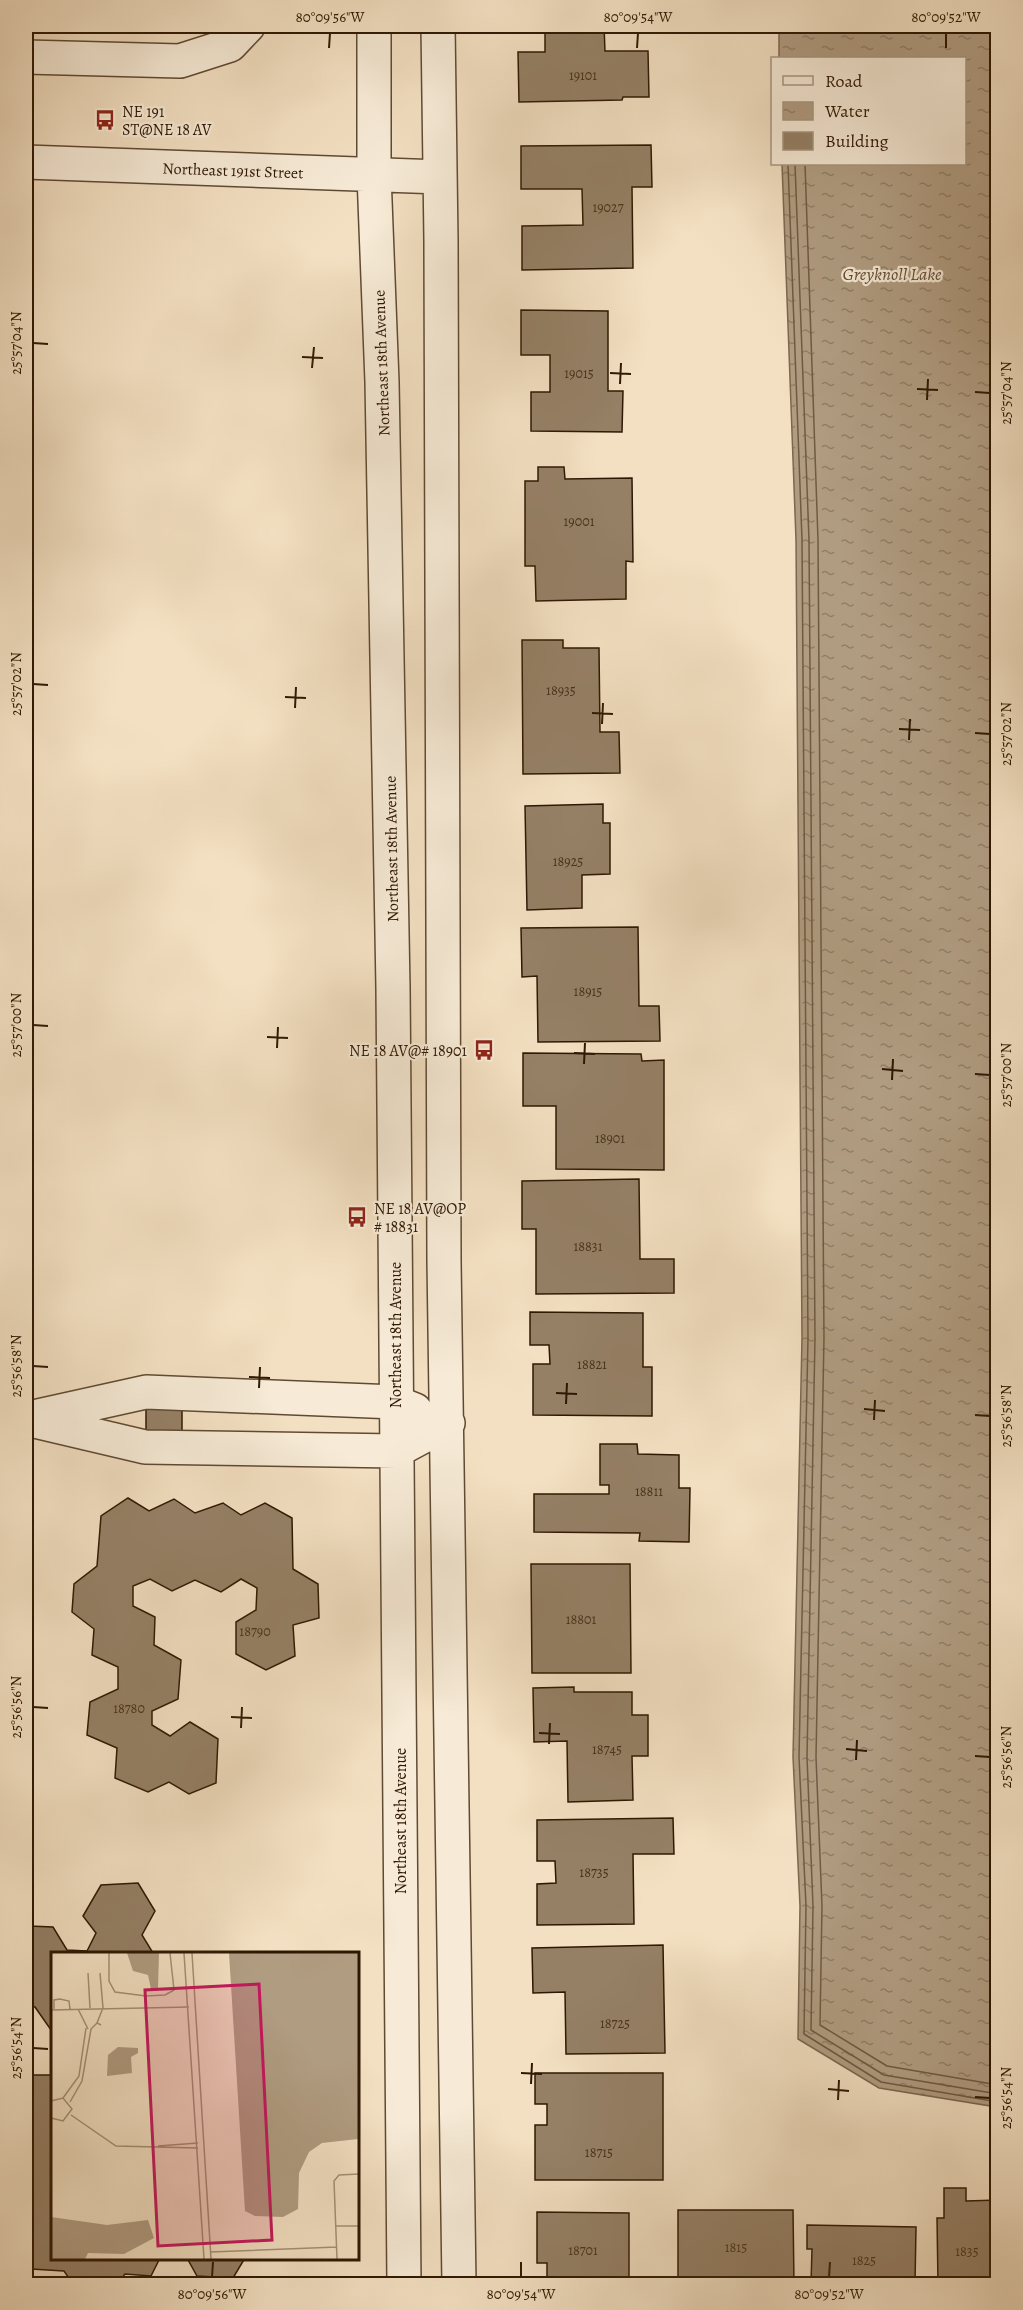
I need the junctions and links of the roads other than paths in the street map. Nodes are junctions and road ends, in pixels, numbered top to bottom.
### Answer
1 (248, 26) edge
2 (374, 26) edge
3 (438, 26) edge
4 (26, 57) edge
5 (26, 162) edge
6 (374, 175) junction
7 (440, 177) junction
8 (395, 1402) junction
9 (26, 1419) edge
10 (448, 1423) junction
11 (396, 1451) junction
12 (452, 1834) junction
13 (401, 1836) junction
14 (404, 2284) edge
15 (459, 2284) edge

1 - 4 street
2 - 6 street, Northeast 18th Avenue
3 - 7 street
5 - 6 street, Northeast 191st Street
6 - 7 street, Northeast 191st Street
6 - 8 street, Northeast 18th Avenue
7 - 10 street
8 - 9 street
8 - 10 street
8 - 11 street, Northeast 18th Avenue
9 - 11 street
10 - 11 street
10 - 12 street
11 - 13 street, Northeast 18th Avenue
12 - 13 street
12 - 15 street
13 - 14 street, Northeast 18th Avenue

